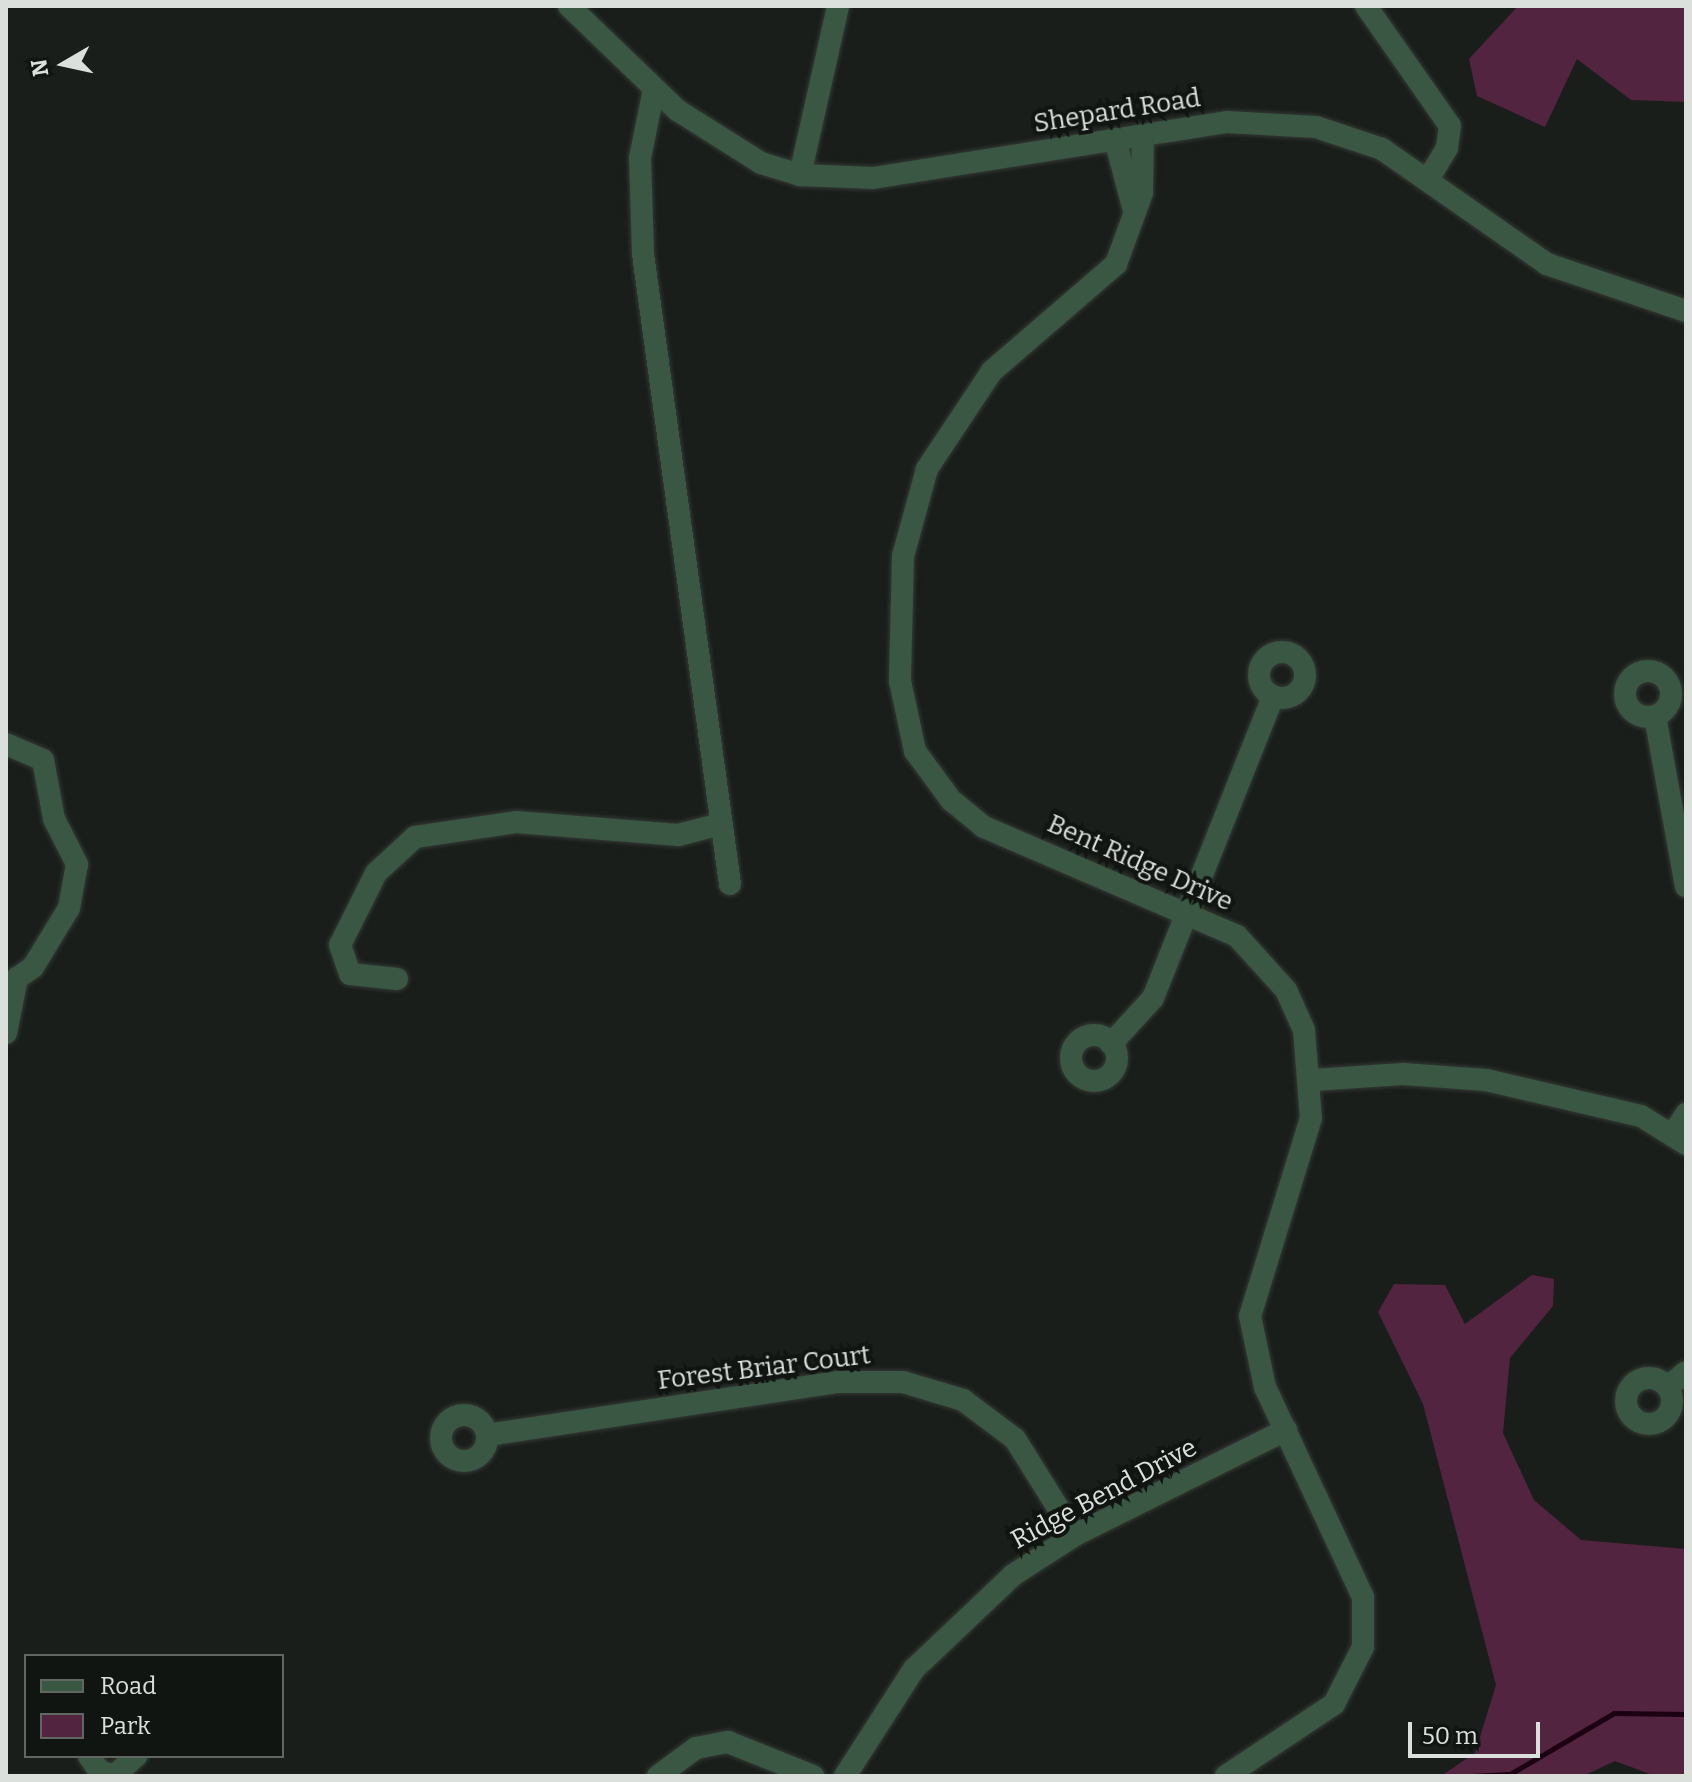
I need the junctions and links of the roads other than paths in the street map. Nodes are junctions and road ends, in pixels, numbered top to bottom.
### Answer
1 (569, 6) edge
2 (838, 6) edge
3 (1366, 6) edge
4 (654, 89) junction
5 (1143, 135) junction
6 (1115, 139) junction
7 (800, 175) junction
8 (1429, 178) junction
9 (1133, 207) junction
10 (1686, 311) edge
11 (1273, 696) dead end
12 (1655, 716) dead end
13 (6, 744) edge
14 (721, 824) junction
15 (730, 884) dead end
16 (1686, 886) edge
17 (1189, 910) junction
18 (397, 979) dead end
19 (9, 1002) edge
20 (6, 1033) edge
21 (1111, 1044) dead end
22 (1313, 1080) junction
23 (1686, 1114) edge
24 (1679, 1139) edge
25 (1686, 1372) edge
26 (1668, 1387) dead end
27 (1286, 1430) junction
28 (487, 1435) dead end
29 (1075, 1535) junction
30 (90, 1758) edge
31 (134, 1758) edge
32 (114, 1776) edge
33 (658, 1776) edge
34 (813, 1776) edge
35 (845, 1776) edge
36 (1226, 1776) edge

1 - 4 street, Shepard Road
2 - 7 street
3 - 8 street
4 - 7 street, Shepard Road
4 - 14 street
5 - 6 street, Shepard Road
5 - 8 street, Shepard Road
5 - 9 street, Bent Ridge Drive
6 - 7 street, Shepard Road
6 - 9 street
8 - 10 street, Shepard Road
9 - 17 street, Bent Ridge Drive
11 - 17 street
12 - 16 street
13 - 19 street
14 - 15 street
14 - 18 street
17 - 21 street
17 - 22 street, Bent Ridge Drive
19 - 20 street
22 - 24 street
22 - 27 street, Bent Ridge Drive
23 - 24 street
25 - 26 street
27 - 29 street, Ridge Bend Drive
27 - 36 street, Bent Ridge Drive
28 - 29 street, Forest Briar Court
29 - 35 street, Ridge Bend Drive
30 - 32 street
31 - 32 street
33 - 34 street

